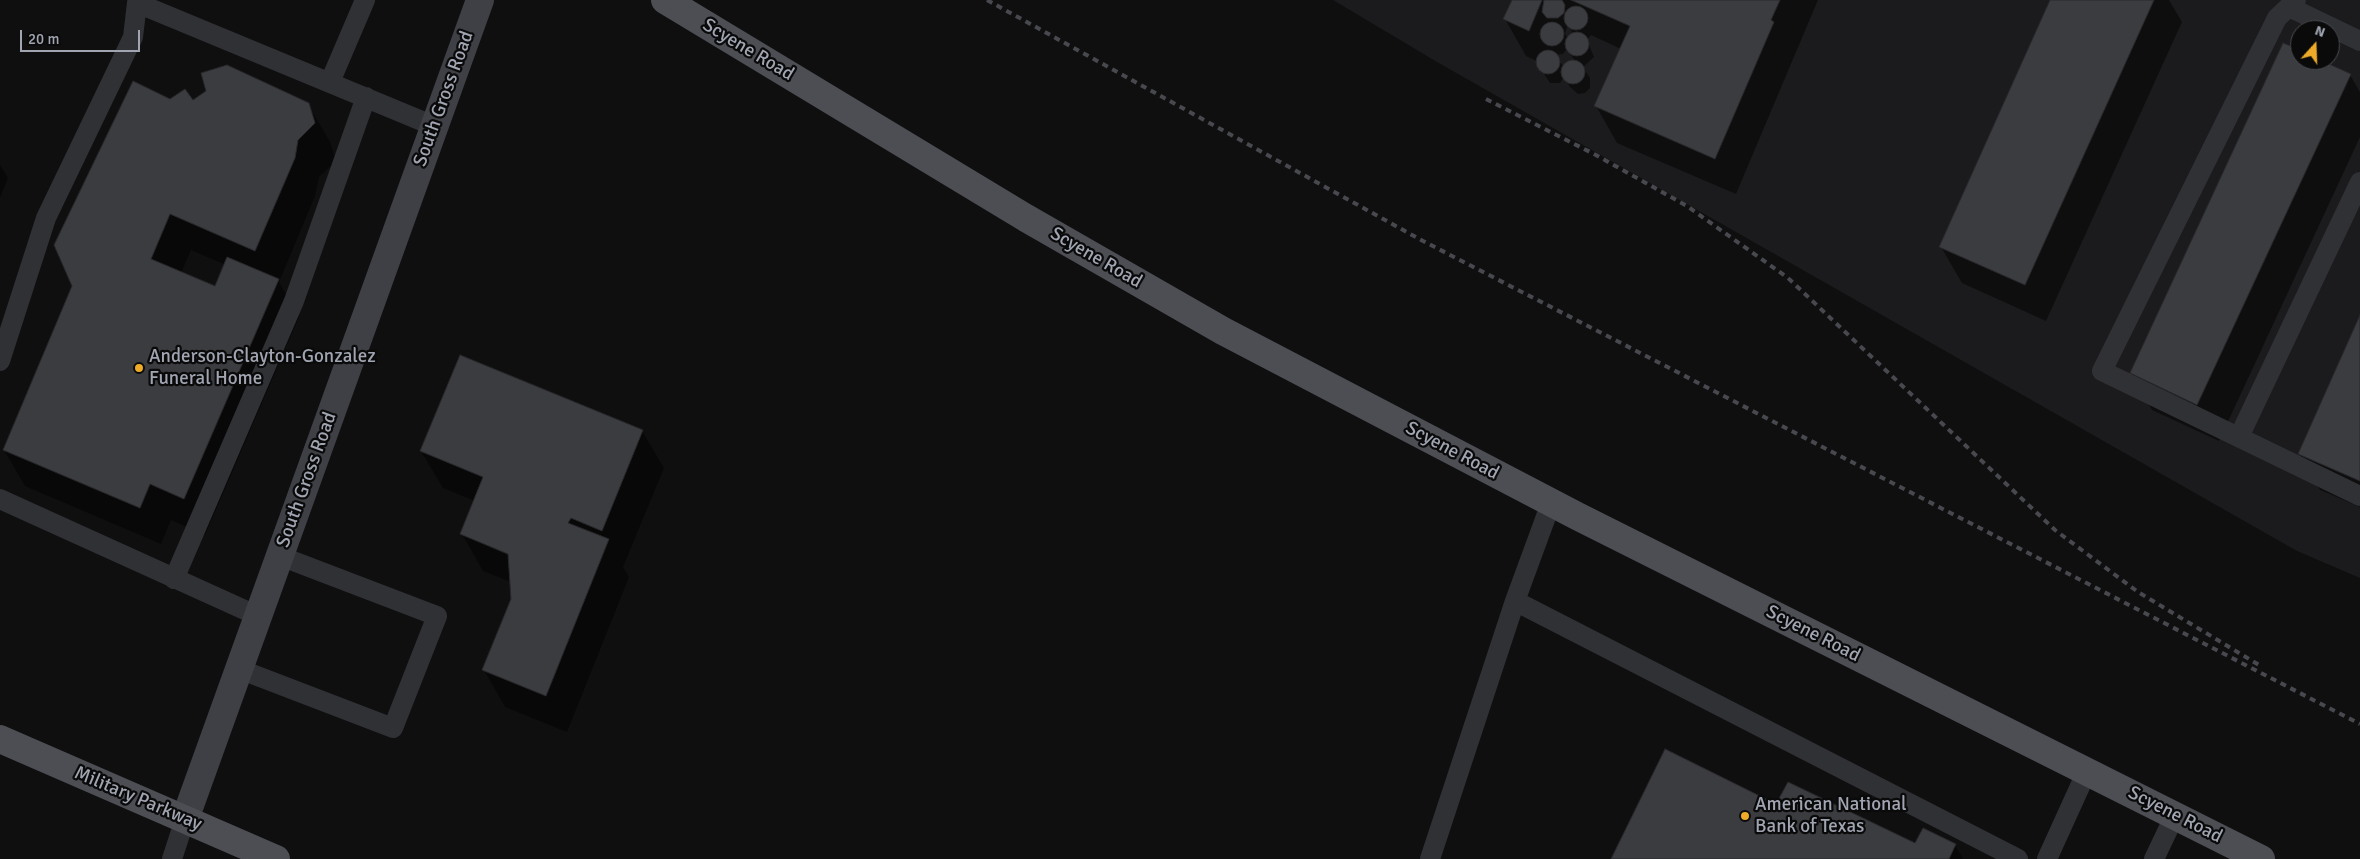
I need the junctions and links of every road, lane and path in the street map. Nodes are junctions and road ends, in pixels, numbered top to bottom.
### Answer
1 (365, 0) edge
2 (480, 0) edge
3 (665, 0) edge
4 (137, 2) edge
5 (2293, 3) edge
6 (2360, 41) edge
7 (330, 82) junction
8 (366, 97) junction
9 (434, 126) junction
10 (2360, 182) edge
11 (0, 361) edge
12 (2239, 437) junction
13 (2360, 496) edge
14 (0, 499) edge
15 (1551, 503) junction
16 (280, 556) junction
17 (174, 579) junction
18 (1515, 601) junction
19 (258, 616) junction
20 (239, 669) junction
21 (0, 739) edge
22 (2087, 771) junction
23 (2175, 815) junction
24 (185, 819) junction
25 (172, 859) edge
26 (276, 859) edge
27 (1430, 859) edge
28 (2018, 859) edge
29 (2046, 859) edge
30 (2154, 859) edge
31 (2261, 859) edge

1 - 7 lane
2 - 9 main road, South Gross Road
3 - 15 main road, Scyene Road
4 - 7 lane
4 - 11 lane
5 - 6 lane
5 - 12 lane
7 - 8 lane
8 - 9 lane
8 - 17 lane
9 - 16 main road, South Gross Road
10 - 12 lane
12 - 13 lane
14 - 17 lane
15 - 18 lane
15 - 22 main road, Scyene Road
16 - 19 main road, South Gross Road
16 - 20 lane
17 - 19 lane
18 - 27 lane
18 - 28 lane
19 - 20 main road, South Gross Road
20 - 24 main road, South Gross Road
21 - 24 main road, Military Parkway
22 - 23 main road, Scyene Road
22 - 29 lane
23 - 30 lane
23 - 31 main road, Scyene Road
24 - 25 lane
24 - 26 main road, Military Parkway

